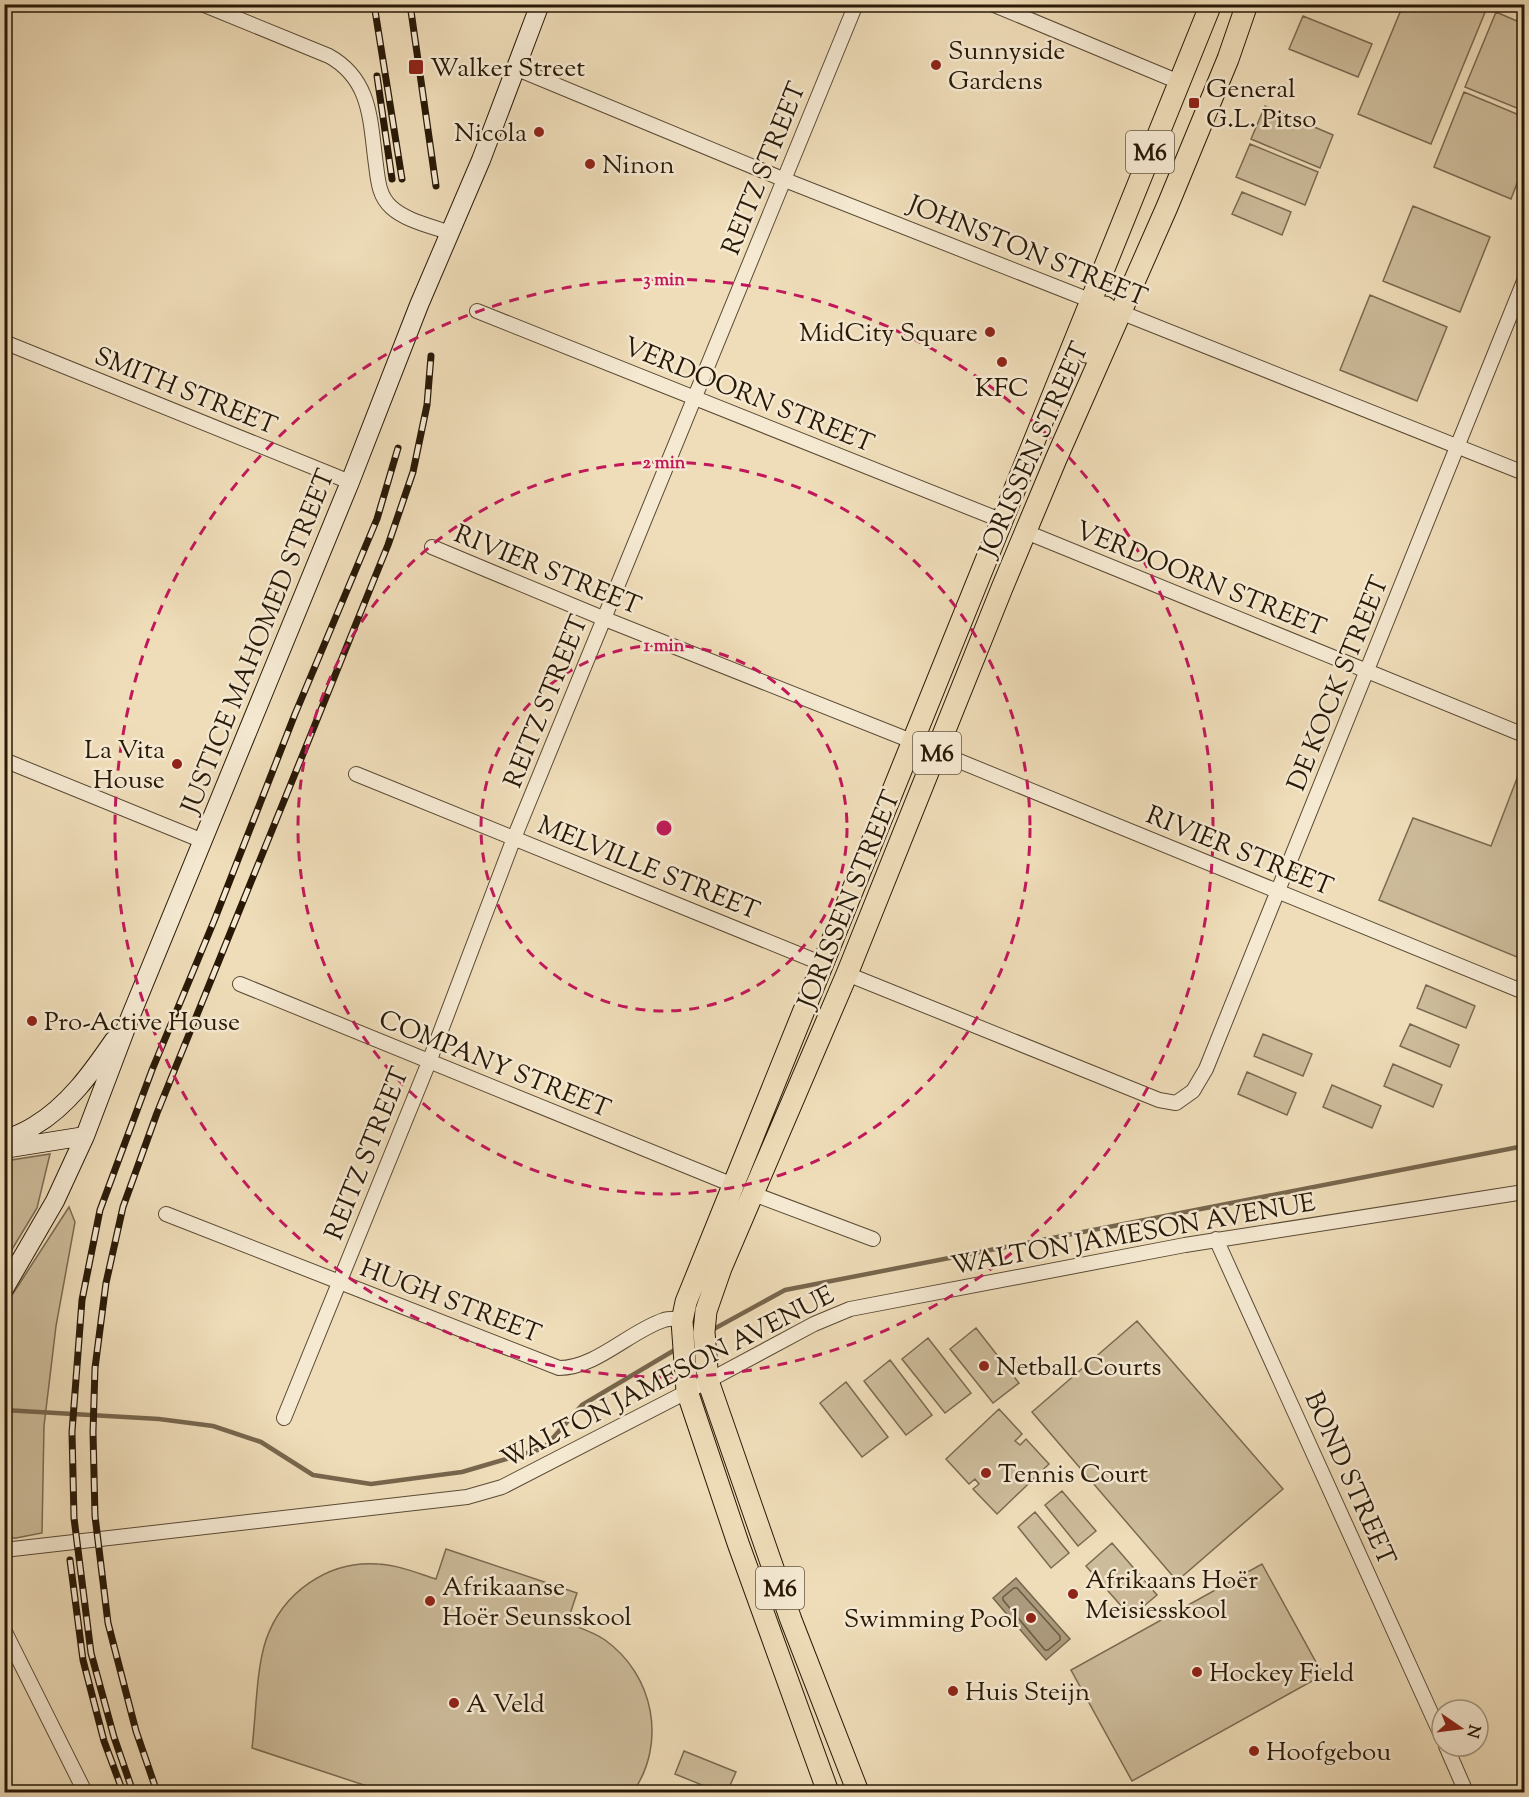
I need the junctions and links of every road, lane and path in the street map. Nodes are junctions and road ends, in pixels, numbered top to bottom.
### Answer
1 (202, 4) edge
2 (540, 4) edge
3 (856, 4) edge
4 (992, 4) edge
5 (1211, 4) edge
6 (1247, 4) edge
7 (515, 68) junction
8 (1179, 82) junction
9 (785, 180) junction
10 (450, 233) junction
11 (1524, 281) edge
12 (1108, 308) junction
13 (477, 311) dead end
14 (4, 342) edge
15 (694, 398) junction
16 (1458, 446) junction
17 (1524, 473) edge
18 (350, 482) junction
19 (1003, 521) junction
20 (1026, 532) junction
21 (432, 547) dead end
22 (604, 619) junction
23 (1368, 672) junction
24 (1524, 735) edge
25 (914, 742) junction
26 (937, 752) junction
27 (4, 760) edge
28 (356, 774) dead end
29 (514, 838) junction
30 (203, 841) junction
31 (1277, 891) junction
32 (823, 964) junction
33 (847, 974) junction
34 (240, 984) dead end
35 (1524, 992) edge
36 (129, 1020) junction
37 (429, 1062) junction
38 (85, 1136) junction
39 (4, 1140) edge
40 (4, 1149) edge
41 (742, 1189) junction
42 (1524, 1192) edge
43 (166, 1214) dead end
44 (873, 1239) dead end
45 (1216, 1239) junction
46 (339, 1282) junction
47 (4, 1289) edge
48 (683, 1320) junction
49 (696, 1381) junction
50 (284, 1418) dead end
51 (4, 1550) edge
52 (6, 1635) edge
53 (1430, 1711) edge
54 (1451, 1758) edge
55 (85, 1792) edge
56 (828, 1792) edge
57 (858, 1792) edge
58 (1466, 1792) edge

1 - 10 street
2 - 7 main road, JUSTICE MAHOMED STREET
3 - 9 street, REITZ STREET
4 - 8 street
5 - 8 main road, JORISSEN STREET / M6
6 - 12 main road, JORISSEN STREET / M6
7 - 9 street, JOHNSTON STREET
7 - 10 main road, JUSTICE MAHOMED STREET
8 - 12 main road, JORISSEN STREET / M6
9 - 12 street, JOHNSTON STREET
9 - 15 street, REITZ STREET
10 - 18 main road, JUSTICE MAHOMED STREET
11 - 16 street, DE KOCK STREET
12 - 16 street, JOHNSTON STREET
12 - 19 main road, JORISSEN STREET / M6
12 - 20 main road, JORISSEN STREET / M6
13 - 15 street, VERDOORN STREET
14 - 18 street, SMITH STREET
15 - 19 street, VERDOORN STREET
15 - 22 street, REITZ STREET
16 - 17 street, JOHNSTON STREET
16 - 23 street, DE KOCK STREET
18 - 30 main road, JUSTICE MAHOMED STREET
19 - 25 main road, JORISSEN STREET / M6
20 - 23 street, VERDOORN STREET
20 - 26 main road, JORISSEN STREET / M6
21 - 22 street, RIVIER STREET
22 - 25 street, RIVIER STREET
22 - 29 street, REITZ STREET
23 - 24 street, VERDOORN STREET
23 - 31 street, DE KOCK STREET
25 - 32 main road, JORISSEN STREET / M6
26 - 31 street, RIVIER STREET
26 - 33 main road, JORISSEN STREET / M6
27 - 30 street
28 - 29 street, MELVILLE STREET
29 - 32 street, MELVILLE STREET
29 - 37 street, REITZ STREET
30 - 36 main road, JUSTICE MAHOMED STREET
31 - 33 street, DE KOCK STREET
31 - 35 street, RIVIER STREET
32 - 41 main road, JORISSEN STREET / M6
33 - 41 main road, JORISSEN STREET / M6
34 - 37 street, COMPANY STREET
36 - 38 main road, JUSTICE MAHOMED STREET
36 - 39 main road
37 - 41 street, COMPANY STREET
37 - 46 street, REITZ STREET
38 - 40 main road
38 - 47 main road, JUSTICE MAHOMED STREET
41 - 44 street, COMPANY STREET
41 - 48 main road, JORISSEN STREET / M6
41 - 49 main road, JORISSEN STREET / M6
42 - 45 street, WALTON JAMESON AVENUE
43 - 46 street, HUGH STREET
45 - 49 street, WALTON JAMESON AVENUE
45 - 53 street, BOND STREET
46 - 48 street, HUGH STREET
46 - 50 street, REITZ STREET
48 - 49 main road, JORISSEN STREET / M6
49 - 51 street, WALTON JAMESON AVENUE
49 - 56 main road, JORISSEN STREET / M6
49 - 57 main road, JORISSEN STREET / M6
52 - 55 street
54 - 58 street

